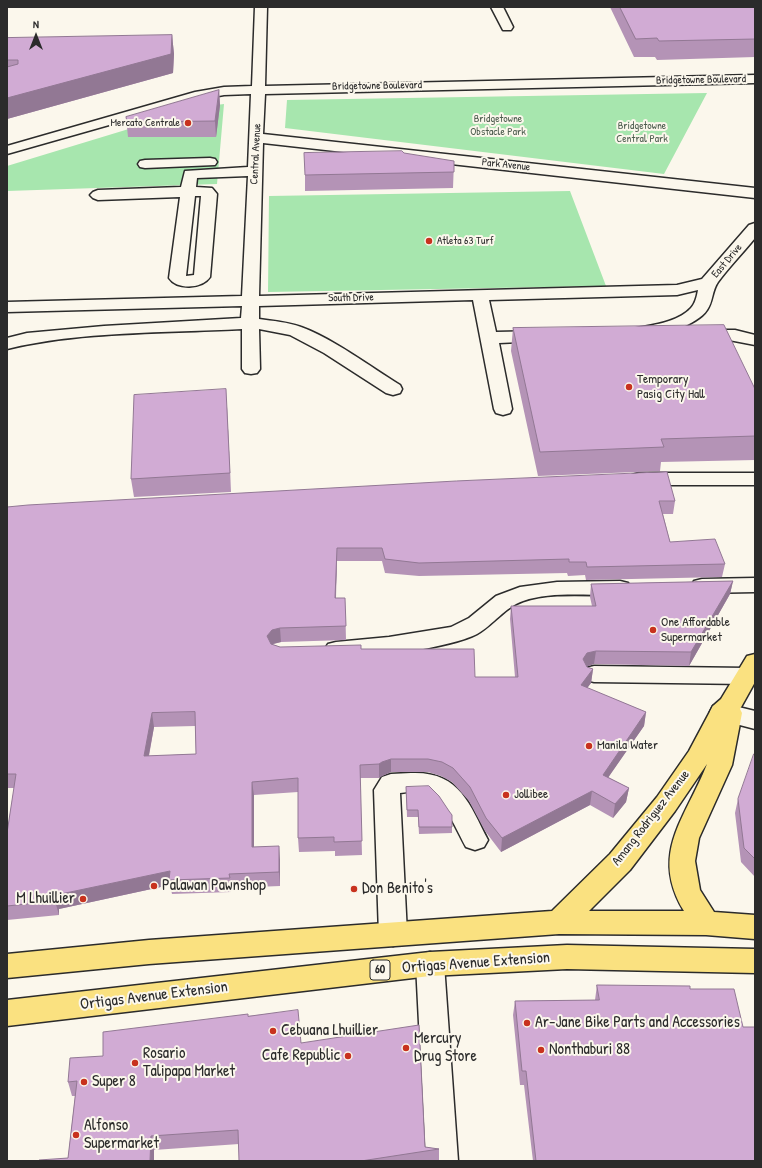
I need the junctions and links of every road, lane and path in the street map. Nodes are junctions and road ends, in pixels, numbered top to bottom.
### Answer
1 (261, 7) edge
2 (497, 7) edge
3 (507, 28) dead end
4 (755, 68) edge
5 (755, 79) edge
6 (259, 84) junction
7 (184, 85) dead end
8 (257, 138) junction
9 (7, 150) edge
10 (226, 162) dead end
11 (145, 164) dead end
12 (190, 168) junction
13 (255, 171) junction
14 (188, 190) junction
15 (755, 193) edge
16 (98, 195) dead end
17 (755, 228) edge
18 (701, 285) junction
19 (480, 295) junction
20 (250, 300) junction
21 (7, 307) edge
22 (250, 323) junction
23 (624, 333) edge
24 (560, 336) edge
25 (489, 338) junction
26 (703, 340) edge
27 (755, 340) edge
28 (7, 344) edge
29 (251, 369) dead end
30 (393, 389) dead end
31 (503, 409) dead end
32 (755, 479) edge
33 (618, 480) edge
34 (755, 585) edge
35 (683, 586) edge
36 (643, 587) edge
37 (312, 650) edge
38 (751, 669) edge
39 (594, 674) edge
40 (727, 711) junction
41 (755, 720) edge
42 (475, 840) dead end
43 (559, 922) junction
44 (706, 923) junction
45 (755, 927) edge
46 (393, 934) junction
47 (755, 962) edge
48 (430, 964) junction
49 (7, 966) edge
50 (7, 1013) edge
51 (442, 1161) edge

1 - 6 street, Central Avenue
2 - 3 street
4 - 6 street, Bridgetowne Boulevard
5 - 6 street, Bridgetowne Boulevard
6 - 7 street, Bridgetowne Boulevard
6 - 8 street, Central Avenue
6 - 9 street, Bridgetowne Boulevard
8 - 13 street, Central Avenue
8 - 15 street, Park Avenue
10 - 12 street
11 - 12 street
12 - 13 street
12 - 14 street
13 - 20 street, Central Avenue
14 - 14 street
14 - 16 street
17 - 18 street, East Drive
18 - 19 street, South Drive
18 - 23 street
19 - 20 street, South Drive
19 - 25 street
20 - 21 street, South Drive
20 - 22 street, Central Avenue
22 - 28 street
22 - 29 street, Central Avenue
22 - 30 street
24 - 25 street
25 - 31 street
26 - 27 street
32 - 33 street
34 - 35 street
36 - 37 street
38 - 39 street
38 - 40 main road, Amang Rodriguez Avenue
40 - 41 street
40 - 43 main road, Amang Rodriguez Avenue
40 - 44 main road, Amang Rodriguez Avenue
42 - 46 street
43 - 44 main road
43 - 46 main road
44 - 45 main road
46 - 49 main road
47 - 48 main road, Ortigas Avenue Extension / 60
48 - 50 main road, Ortigas Avenue Extension / 60
48 - 51 street

